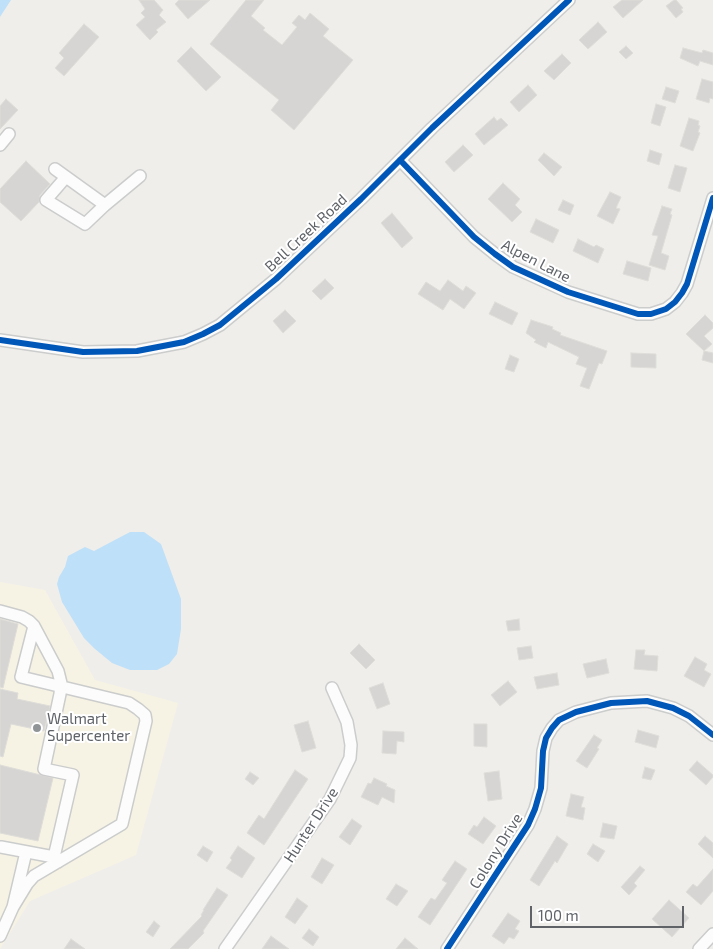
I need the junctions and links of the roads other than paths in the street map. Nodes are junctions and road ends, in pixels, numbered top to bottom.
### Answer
1 (569, 0) edge
2 (9, 134) dead end
3 (0, 145) edge
4 (400, 160) junction
5 (55, 169) dead end
6 (140, 176) dead end
7 (66, 177) junction
8 (713, 198) edge
9 (105, 206) junction
10 (0, 340) edge
11 (0, 611) edge
12 (34, 626) junction
13 (60, 686) junction
14 (332, 688) dead end
15 (713, 735) edge
16 (1, 847) dead end
17 (26, 852) junction
18 (56, 860) junction
19 (13, 908) junction
20 (713, 934) edge
21 (0, 936) edge
22 (225, 949) edge
23 (447, 949) edge
24 (699, 949) edge

1 - 4 street, Bell Creek Road
2 - 3 street
4 - 8 street, Alpen Lane
4 - 10 street, Bell Creek Road
5 - 7 street
6 - 9 street
7 - 9 street
7 - 9 street
11 - 12 street
12 - 13 street
12 - 13 street
13 - 18 street
13 - 18 street
14 - 22 street, Hunter Drive
15 - 23 street, Colony Drive
16 - 17 street
17 - 18 street
17 - 19 street
18 - 19 street
19 - 21 street
20 - 24 street

